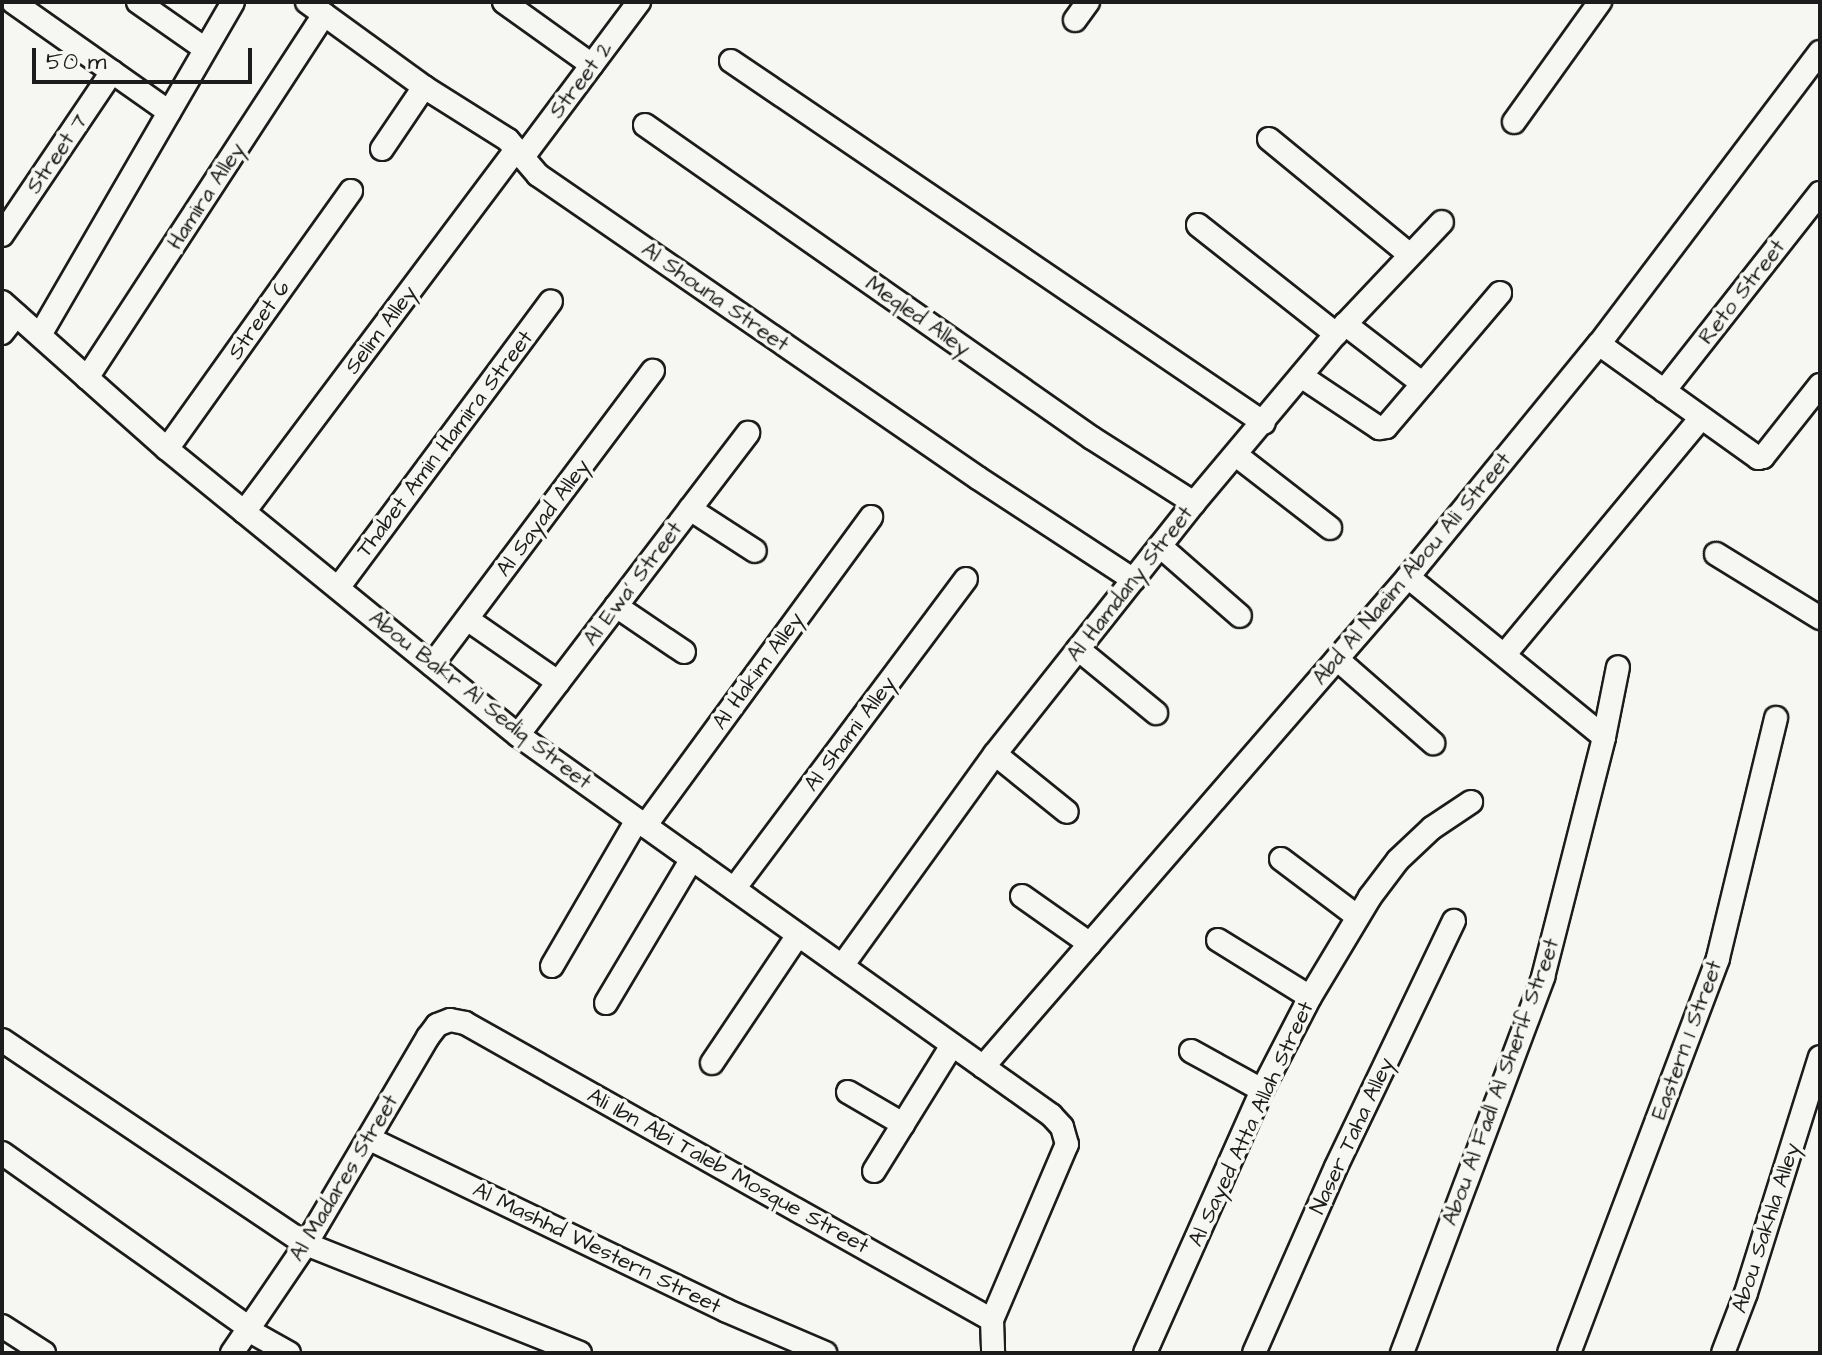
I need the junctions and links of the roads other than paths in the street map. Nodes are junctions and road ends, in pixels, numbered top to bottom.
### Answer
1 (13, 2) edge
2 (138, 2) edge
3 (233, 2) edge
4 (504, 2) edge
5 (639, 2) edge
6 (1600, 2) edge
7 (316, 8) edge
8 (205, 49) junction
9 (1820, 52) edge
10 (731, 61) dead end
11 (592, 65) junction
12 (112, 72) junction
13 (424, 87) junction
14 (169, 112) junction
15 (1514, 122) dead end
16 (645, 125) dead end
17 (1269, 139) dead end
18 (382, 149) dead end
19 (520, 153) junction
20 (351, 191) dead end
21 (1820, 193) edge
22 (1442, 222) dead end
23 (1198, 225) dead end
24 (2, 235) edge
25 (1409, 254) junction
26 (1500, 293) dead end
27 (551, 301) dead end
28 (9, 308) edge
29 (1340, 329) junction
30 (2, 333) edge
31 (40, 335) junction
32 (1599, 344) junction
33 (653, 371) dead end
34 (1301, 376) junction
35 (87, 378) junction
36 (1423, 384) junction
37 (1820, 385) edge
38 (1664, 391) junction
39 (1701, 418) junction
40 (1264, 423) junction
41 (748, 433) dead end
42 (167, 449) junction
43 (1236, 455) junction
44 (1194, 503) junction
45 (690, 509) junction
46 (244, 512) junction
47 (871, 517) dead end
48 (1330, 528) dead end
49 (1160, 546) junction
50 (755, 551) dead end
51 (1716, 554) dead end
52 (1408, 577) junction
53 (966, 579) dead end
54 (1134, 580) junction
55 (338, 588) junction
56 (616, 606) junction
57 (1240, 616) dead end
58 (1820, 618) edge
59 (467, 619) junction
60 (1078, 649) junction
61 (684, 652) dead end
62 (1505, 654) junction
63 (1337, 659) junction
64 (432, 665) junction
65 (1618, 667) dead end
66 (558, 682) junction
67 (1156, 713) dead end
68 (1776, 718) dead end
69 (518, 735) junction
70 (1604, 737) junction
71 (1433, 743) dead end
72 (995, 754) junction
73 (1471, 802) dead end
74 (1067, 812) dead end
75 (641, 823) junction
76 (692, 859) junction
77 (1281, 859) dead end
78 (734, 889) junction
79 (1022, 896) dead end
80 (1358, 917) junction
81 (1454, 921) dead end
82 (798, 935) junction
83 (1218, 940) dead end
84 (1090, 944) junction
85 (552, 966) dead end
86 (842, 966) junction
87 (1310, 997) junction
88 (606, 1003) dead end
89 (465, 1023) joint
90 (2, 1040) edge
91 (952, 1045) junction
92 (1191, 1051) dead end
93 (1820, 1057) edge
94 (712, 1063) dead end
95 (983, 1067) junction
96 (1262, 1090) junction
97 (848, 1092) dead end
98 (903, 1124) junction
99 (370, 1139) junction
100 (2, 1153) edge
101 (874, 1171) dead end
102 (306, 1244) junction
103 (992, 1320) junction
104 (2, 1326) edge
105 (248, 1329) junction
106 (44, 1353) edge
107 (232, 1353) edge
108 (289, 1353) edge
109 (580, 1353) edge
110 (825, 1353) edge
111 (993, 1353) edge
112 (1145, 1353) edge
113 (1254, 1353) edge
114 (1402, 1353) edge
115 (1569, 1353) edge
116 (1723, 1353) edge

1 - 12 street
2 - 8 street
3 - 8 street
4 - 11 street
5 - 11 street, Street 2
6 - 15 street
7 - 13 street, Al Shouna Street
7 - 35 street, Hamira Alley
8 - 14 street
9 - 32 street, Abd Al Naeim Abou Ali Street
10 - 40 street
11 - 19 street, Street 2
12 - 14 street
12 - 24 street, Street 7
13 - 18 street
13 - 19 street, Al Shouna Street
14 - 31 street
16 - 44 street, Meqled Alley
17 - 25 street
19 - 46 street, Selim Alley
19 - 54 street, Al Shouna Street
20 - 42 street, Street 6
21 - 38 street, Reto Street
22 - 25 street, Al Hamdany Street
23 - 29 street
25 - 29 street, Al Hamdany Street
26 - 36 street
27 - 55 street, Thabet Amin Hamira Street
28 - 30 street
28 - 31 street, Abou Bakr Al Sediq Street
29 - 34 street, Al Hamdany Street
29 - 36 street
31 - 35 street, Abou Bakr Al Sediq Street
32 - 38 street
32 - 52 street, Abd Al Naeim Abou Ali Street
33 - 59 street, Al Sayad Alley
34 - 36 street
34 - 40 street, Al Hamdany Street
35 - 42 street, Abou Bakr Al Sediq Street
37 - 39 street
38 - 39 street
39 - 62 street
40 - 43 street, Al Hamdany Street
41 - 45 street, Al Ewa' Street
42 - 46 street, Abou Bakr Al Sediq Street
43 - 44 street, Al Hamdany Street
43 - 48 street
44 - 49 street, Al Hamdany Street
45 - 50 street
45 - 56 street, Al Ewa' Street
46 - 55 street, Abou Bakr Al Sediq Street
47 - 75 street, Al Hakim Alley
49 - 54 street, Al Hamdany Street
49 - 57 street
51 - 58 street
52 - 62 street
52 - 63 street, Abd Al Naeim Abou Ali Street
53 - 78 street, Al Shami Alley
54 - 60 street, Al Hamdany Street
55 - 64 street, Abou Bakr Al Sediq Street
56 - 61 street
56 - 66 street, Al Ewa' Street
59 - 64 street, Al Sayad Alley
59 - 66 street
60 - 67 street
60 - 72 street, Al Hamdany Street
62 - 70 street
63 - 71 street
63 - 84 street, Abd Al Naeim Abou Ali Street
64 - 69 street, Abou Bakr Al Sediq Street
65 - 70 street, Abou Al Fadl Al Sherif Street
66 - 69 street, Al Ewa' Street
68 - 115 street, Eastern 1 Street
69 - 75 street, Abou Bakr Al Sediq Street
70 - 114 street, Abou Al Fadl Al Sherif Street
72 - 74 street
72 - 86 street, Al Hamdany Street
73 - 80 street, Al Sayed Atta Allah Street
75 - 76 street, Abou Bakr Al Sediq Street
75 - 85 street, Al Hakim Alley
76 - 78 street, Abou Bakr Al Sediq Street
76 - 88 street
77 - 80 street
78 - 82 street, Abou Bakr Al Sediq Street
79 - 84 street
80 - 87 street, Al Sayed Atta Allah Street
81 - 113 street, Naser Taha Alley
82 - 86 street, Abou Bakr Al Sediq Street
82 - 94 street
83 - 87 street
84 - 95 street, Abd Al Naeim Abou Ali Street
86 - 91 street, Abou Bakr Al Sediq Street
87 - 96 street, Al Sayed Atta Allah Street
89 - 99 street, Al Madares Street
89 - 103 street, Ali Ibn Abi Taleb Mosque Street
90 - 102 street
91 - 95 street, Abou Bakr Al Sediq Street
91 - 98 street
92 - 96 street
93 - 116 street, Abou Sakhla Alley
95 - 103 street, Abou Bakr Al Sediq Street
96 - 112 street, Al Sayed Atta Allah Street
97 - 98 street
98 - 101 street
99 - 102 street, Al Madares Street
99 - 110 street, Al Mashhd Western Street
100 - 105 street
102 - 105 street, Al Madares Street
102 - 109 street
103 - 111 street
104 - 106 street
105 - 107 street, Al Madares Street
105 - 108 street

